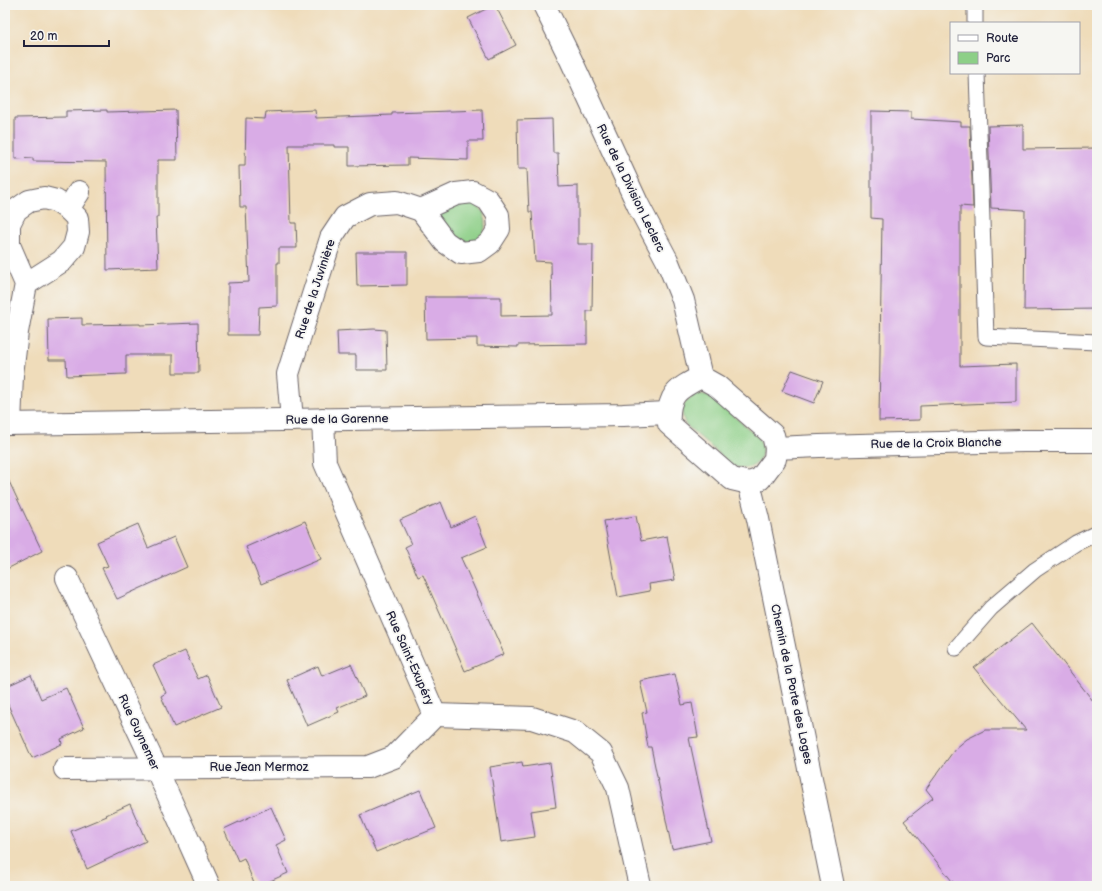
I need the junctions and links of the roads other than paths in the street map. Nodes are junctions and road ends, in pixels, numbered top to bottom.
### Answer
1 (544, 5) edge
2 (975, 5) edge
3 (975, 22) edge
4 (977, 74) edge
5 (11, 207) edge
6 (421, 210) dead end
7 (26, 284) junction
8 (1097, 342) edge
9 (701, 377) junction
10 (668, 413) junction
11 (323, 419) junction
12 (292, 420) junction
13 (8, 424) edge
14 (1097, 441) edge
15 (776, 448) junction
16 (749, 483) junction
17 (1097, 533) edge
18 (67, 578) dead end
19 (956, 648) dead end
20 (435, 715) junction
21 (156, 768) junction
22 (65, 769) dead end
23 (209, 886) edge
24 (640, 886) edge
25 (833, 886) edge

1 - 9 street, Rue de la Division Leclerc
2 - 3 lane
4 - 8 lane
5 - 7 street
5 - 7 street
6 - 12 street, Rue de la Juvinière
7 - 13 street
9 - 10 street
9 - 15 street
10 - 11 street, Rue de la Garenne
10 - 16 street
11 - 12 street, Rue de la Garenne
11 - 20 street, Rue Saint-Exupéry
12 - 13 street, Rue de la Garenne
14 - 15 street, Rue de la Croix Blanche
15 - 16 street
16 - 25 street, Chemin de la Porte des Loges
17 - 19 lane
18 - 21 street, Rue Guynemer
20 - 21 street, Rue Jean Mermoz
20 - 24 street, Rue Saint-Exupéry
21 - 22 street, Rue Jean Mermoz
21 - 23 street, Rue Guynemer

